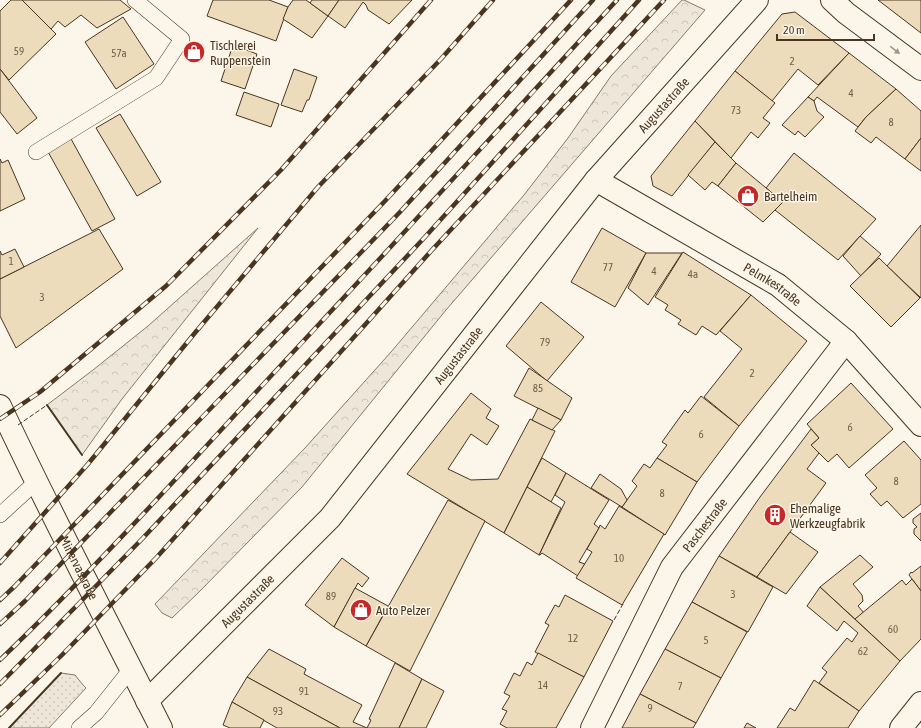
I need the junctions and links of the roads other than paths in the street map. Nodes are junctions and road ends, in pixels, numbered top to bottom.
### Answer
1 (135, 0) edge
2 (757, 0) edge
3 (832, 0) edge
4 (921, 69) edge
5 (36, 152) dead end
6 (596, 180) junction
7 (846, 341) junction
8 (0, 406) edge
9 (921, 425) edge
10 (36, 482) junction
11 (0, 515) edge
12 (130, 669) junction
13 (147, 700) junction
14 (921, 703) edge
15 (79, 728) edge
16 (161, 728) edge
17 (592, 728) edge
18 (900, 728) edge

1 - 5 lane
2 - 6 street, Augustastraße
3 -> 4 street
6 - 7 street, Pelmkestraße
6 - 13 street, Augustastraße
7 - 9 street, Pelmkestraße
7 - 17 street, Paschestraße
8 - 10 street, Minervastraße
10 - 11 lane
10 - 12 street, Minervastraße
12 - 13 street, Minervastraße
12 - 15 lane
13 - 16 street, Minervastraße
14 - 18 street

